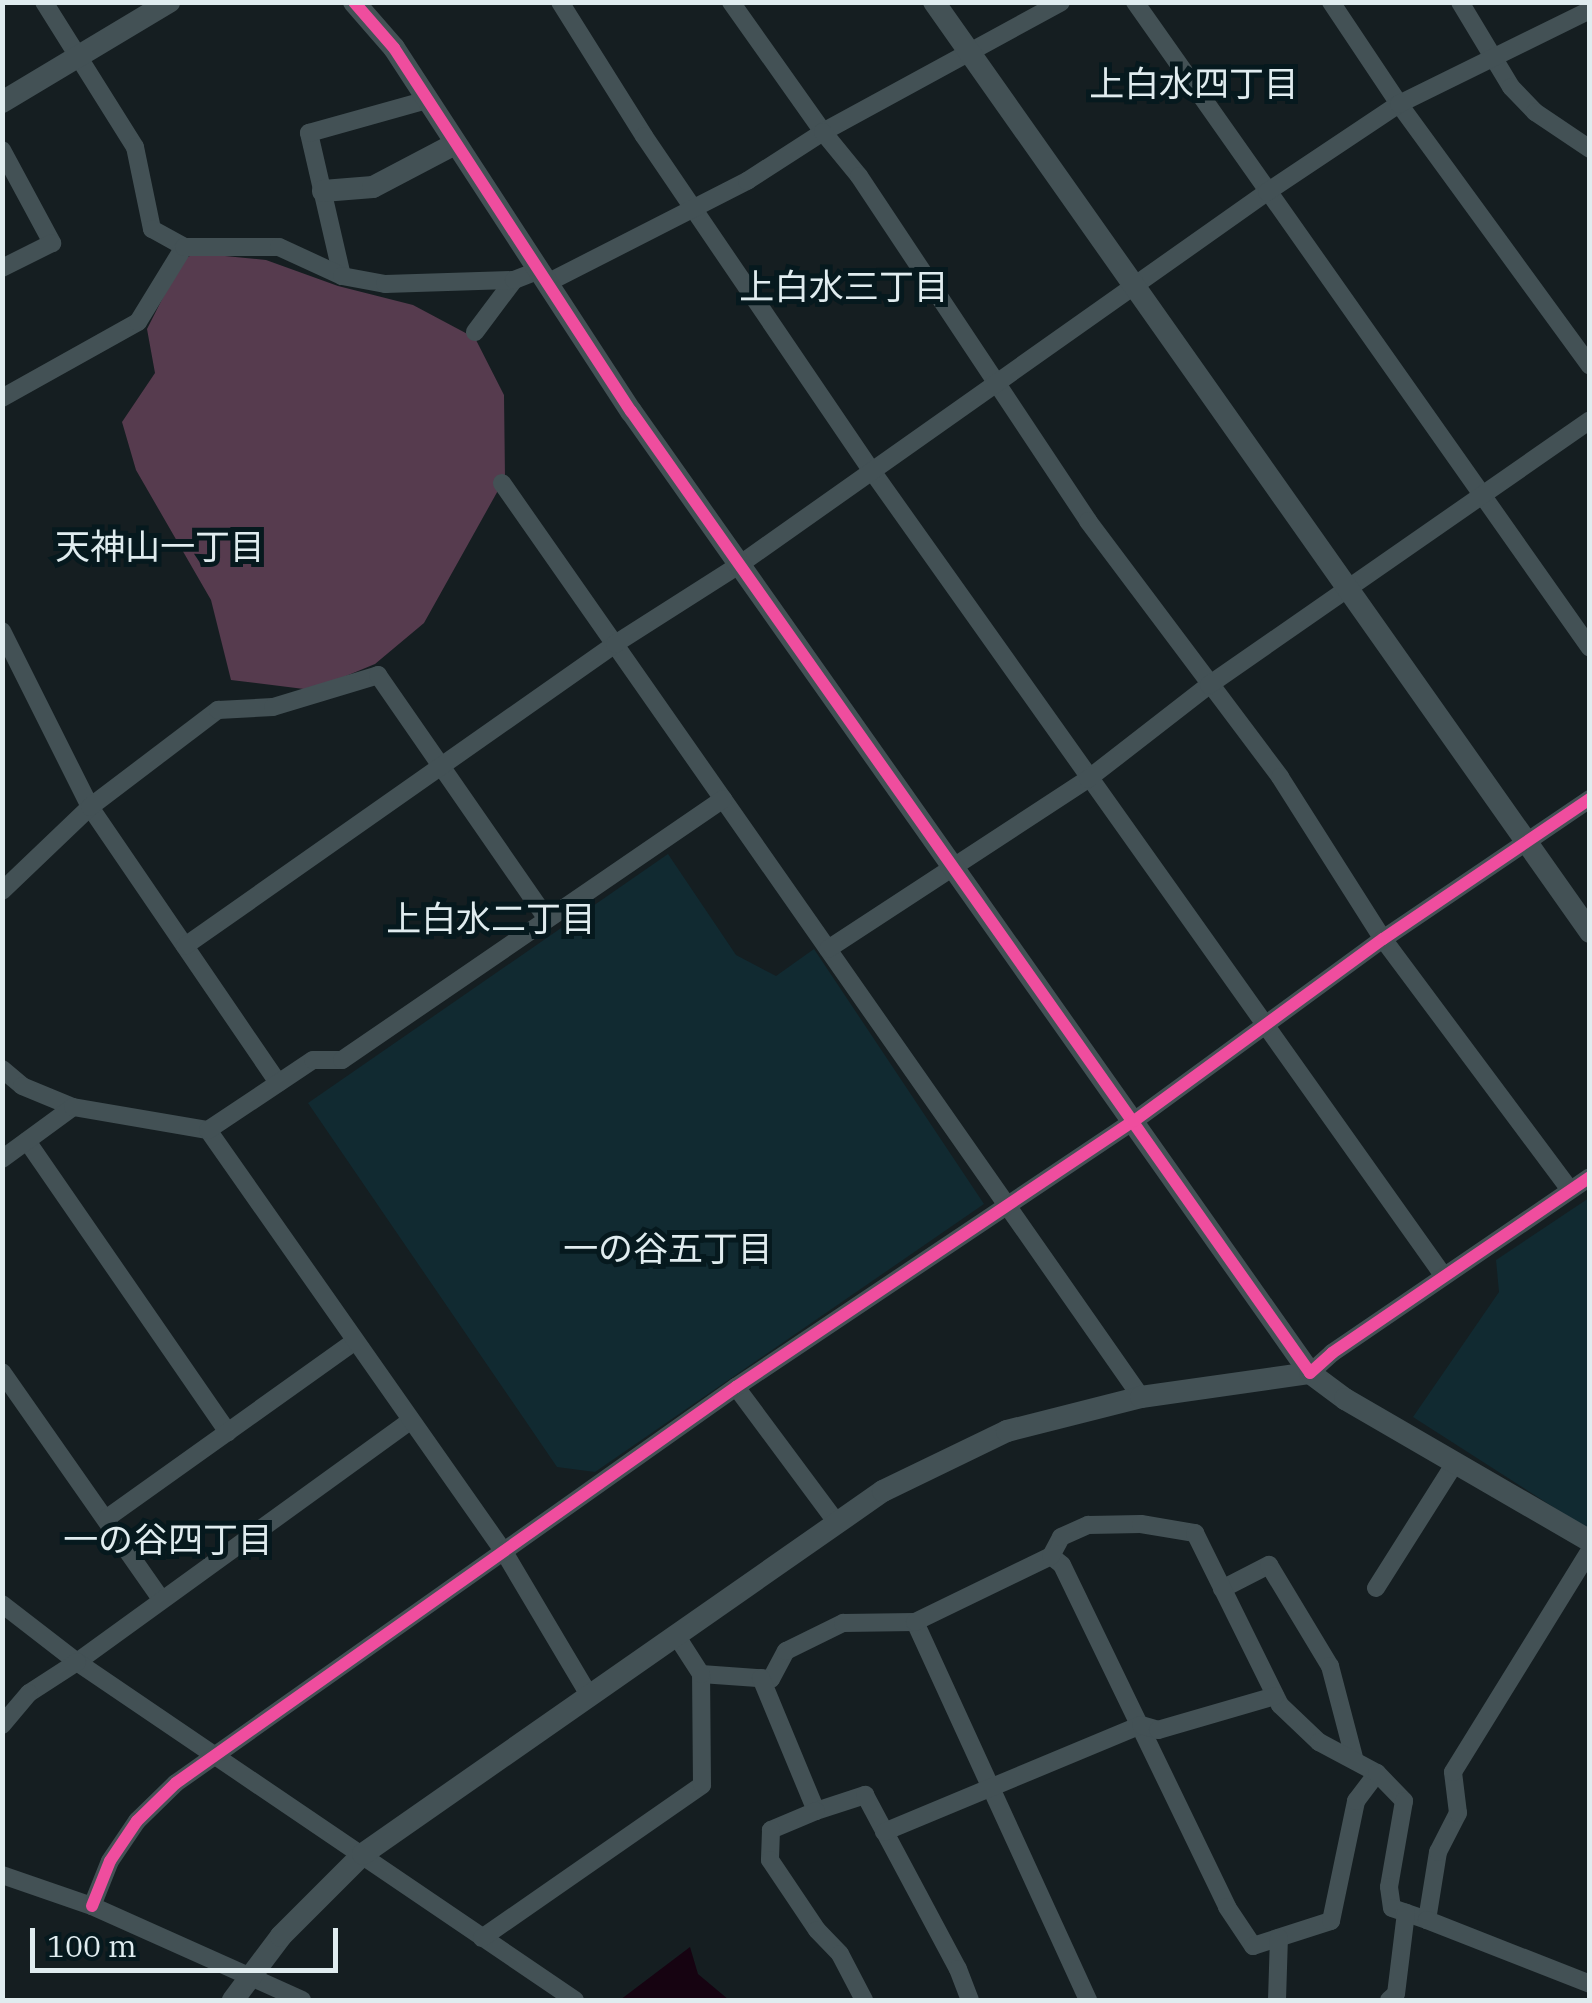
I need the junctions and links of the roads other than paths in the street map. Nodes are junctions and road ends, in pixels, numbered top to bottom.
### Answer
1 (44, 2) edge
2 (170, 2) edge
3 (354, 2) edge
4 (560, 2) edge
5 (731, 2) edge
6 (934, 2) edge
7 (1061, 2) edge
8 (1135, 2) edge
9 (1331, 2) edge
10 (1460, 2) edge
11 (1590, 10) edge
12 (969, 52) junction
13 (1493, 58) junction
14 (78, 59) junction
15 (426, 100) junction
16 (2, 102) edge
17 (1399, 104) junction
18 (823, 132) junction
19 (455, 144) junction
20 (2, 150) edge
21 (1590, 150) edge
22 (323, 192) junction
23 (1267, 192) junction
24 (692, 206) junction
25 (184, 247) junction
26 (2, 268) edge
27 (342, 276) junction
28 (543, 277) junction
29 (514, 280) junction
30 (1134, 287) junction
31 (475, 332) dead end
32 (1590, 366) edge
33 (994, 382) junction
34 (2, 398) edge
35 (1590, 420) edge
36 (872, 471) junction
37 (502, 483) dead end
38 (1481, 494) junction
39 (739, 565) junction
40 (1347, 590) junction
41 (2, 630) edge
42 (615, 644) junction
43 (1590, 648) edge
44 (1209, 685) junction
45 (442, 766) junction
46 (1088, 779) junction
47 (723, 798) junction
48 (1590, 800) edge
49 (90, 807) junction
50 (1528, 844) junction
51 (953, 866) junction
52 (2, 891) edge
53 (547, 919) junction
54 (1590, 932) edge
55 (1383, 939) junction
56 (185, 946) junction
57 (828, 949) junction
58 (1264, 1025) junction
59 (2, 1069) edge
60 (278, 1083) junction
61 (73, 1107) junction
62 (1134, 1121) junction
63 (208, 1130) junction
64 (27, 1141) junction
65 (2, 1159) edge
66 (1590, 1176) edge
67 (1570, 1190) junction
68 (1005, 1205) junction
69 (1442, 1276) junction
70 (355, 1342) junction
71 (2, 1372) edge
72 (1310, 1373) junction
73 (736, 1387) junction
74 (1141, 1397) junction
75 (410, 1422) junction
76 (228, 1432) junction
77 (1455, 1463) junction
78 (107, 1518) junction
79 (837, 1523) junction
80 (1590, 1541) edge
81 (1590, 1550) edge
82 (504, 1552) junction
83 (1051, 1556) junction
84 (1222, 1588) junction
85 (1376, 1588) dead end
86 (160, 1598) junction
87 (2, 1604) edge
88 (915, 1622) junction
89 (676, 1635) junction
90 (77, 1662) junction
91 (701, 1674) junction
92 (761, 1678) junction
93 (590, 1696) junction
94 (1275, 1696) junction
95 (2, 1725) edge
96 (1141, 1725) junction
97 (215, 1754) junction
98 (1355, 1761) junction
99 (1377, 1773) junction
100 (993, 1785) junction
101 (816, 1811) junction
102 (884, 1832) junction
103 (363, 1854) junction
104 (2, 1876) edge
105 (92, 1906) junction
106 (1406, 1913) junction
107 (1427, 1920) junction
108 (482, 1938) junction
109 (1278, 1938) junction
110 (248, 1978) junction
111 (1590, 1984) edge
112 (1393, 1998) edge
113 (233, 2000) edge
114 (302, 2000) edge
115 (575, 2000) edge
116 (864, 2000) edge
117 (970, 2000) edge
118 (1088, 2000) edge
119 (1277, 2000) edge

1 - 14 street
2 - 14 street
3 - 15 street
4 - 24 street
5 - 18 street
6 - 12 street
7 - 12 street
8 - 23 street
9 - 17 street
10 - 13 street
11 - 13 street
12 - 18 street
12 - 30 street
13 - 17 street
13 - 21 street
14 - 16 street
14 - 25 street
15 - 19 street
15 - 22 street
17 - 23 street
17 - 32 street
18 - 24 street
18 - 33 street
19 - 22 street
19 - 28 street
20 - 26 street
22 - 27 street
23 - 30 street
23 - 38 street
24 - 28 street
24 - 36 street
25 - 27 street
25 - 34 street
27 - 29 street
28 - 29 street
28 - 39 street
29 - 31 street
30 - 33 street
30 - 40 street
33 - 36 street
33 - 44 street
35 - 38 street
36 - 39 street
36 - 46 street
37 - 42 street
38 - 40 street
38 - 43 street
39 - 42 street
39 - 51 street
40 - 44 street
40 - 50 street
41 - 49 street
42 - 45 street
42 - 47 street
44 - 46 street
44 - 55 street
45 - 49 street
45 - 53 street
45 - 56 street
46 - 51 street
46 - 58 street
47 - 53 street
47 - 57 street
48 - 50 street
49 - 52 street
49 - 56 street
50 - 54 street
50 - 55 street
51 - 57 street
51 - 62 street
53 - 60 street
55 - 58 street
55 - 67 street
56 - 60 street
57 - 68 street
58 - 62 street
58 - 69 street
59 - 61 street
60 - 63 street
61 - 63 street
61 - 64 street
62 - 68 street
62 - 72 street
63 - 70 street
64 - 65 street
64 - 76 street
66 - 67 street
67 - 69 street
68 - 73 street
68 - 74 street
69 - 72 street
70 - 75 street
70 - 76 street
71 - 78 street
72 - 74 street
72 - 77 street
73 - 79 street
73 - 82 street
74 - 79 street
75 - 82 street
75 - 86 street
76 - 78 street
77 - 80 street
77 - 85 street
78 - 86 street
79 - 89 street
81 - 107 street
82 - 93 street
82 - 97 street
83 - 84 street
83 - 88 street
83 - 96 street
84 - 94 street
84 - 98 street
86 - 90 street
87 - 90 street
88 - 92 street
88 - 100 street
89 - 91 street
89 - 93 street
90 - 95 street
90 - 97 street
91 - 92 street
91 - 108 street
92 - 101 street
93 - 103 street
94 - 96 street
94 - 98 street
96 - 100 street
96 - 109 street
97 - 103 street
97 - 105 street
98 - 99 street
99 - 106 street
99 - 109 street
100 - 102 street
100 - 118 street
101 - 102 street
101 - 116 street
102 - 117 street
103 - 108 street
103 - 110 street
104 - 105 street
105 - 110 street
106 - 107 street
106 - 112 street
107 - 111 street
108 - 115 street
109 - 119 street
110 - 113 street
110 - 114 street

